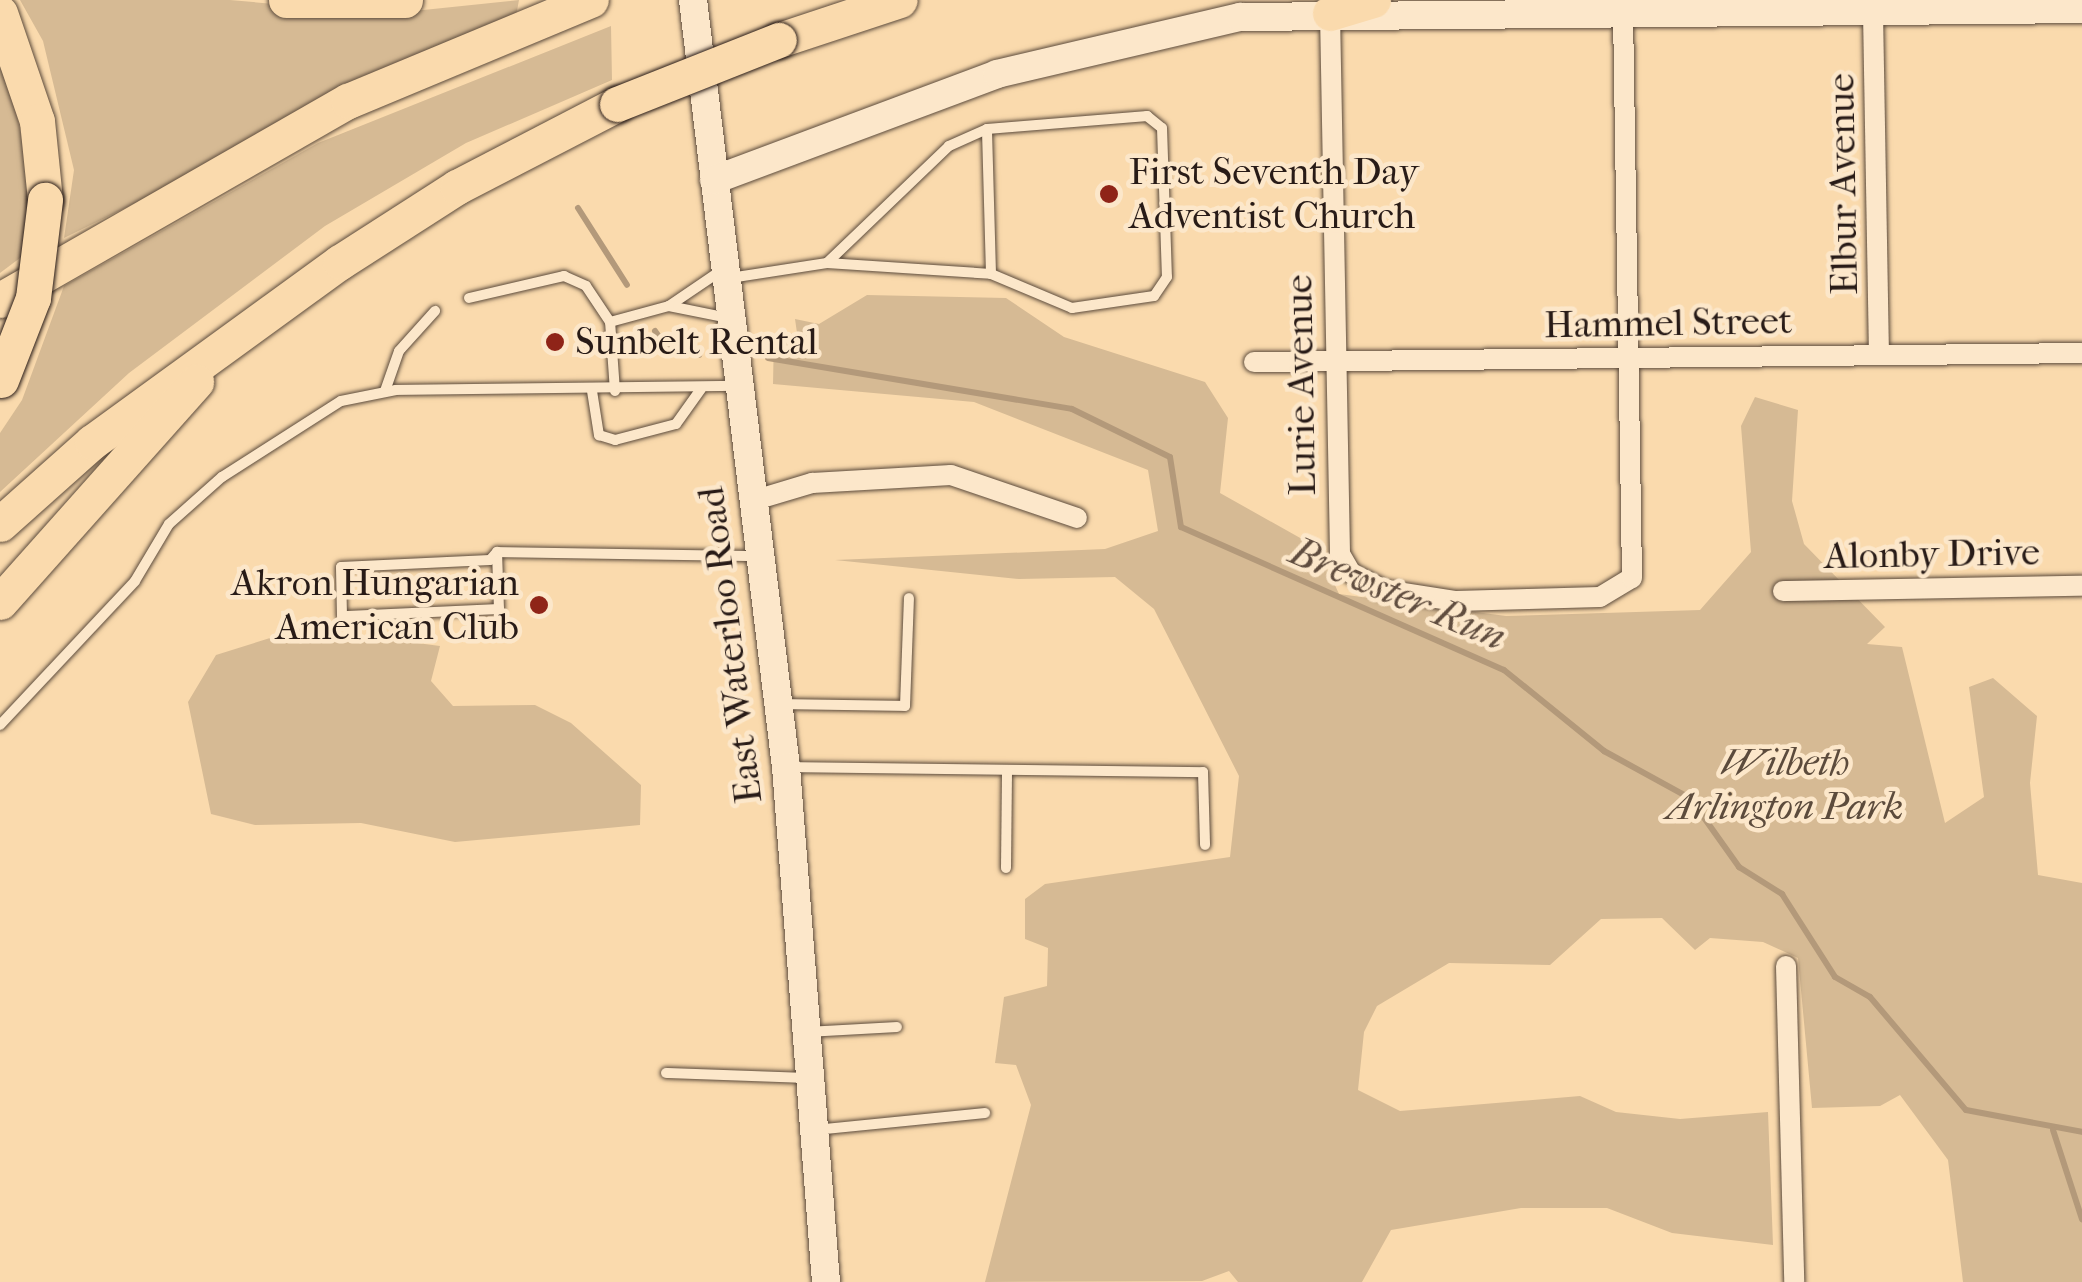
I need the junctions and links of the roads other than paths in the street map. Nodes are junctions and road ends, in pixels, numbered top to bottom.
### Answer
1 (286, 0) edge
2 (405, 0) edge
3 (590, 0) edge
4 (692, 0) edge
5 (900, 0) edge
6 (1373, 0) edge
7 (2082, 10) edge
8 (1330, 12) junction
9 (1873, 12) junction
10 (0, 13) edge
11 (1622, 14) junction
12 (988, 128) junction
13 (714, 180) junction
14 (827, 263) junction
15 (724, 274) junction
16 (991, 274) junction
17 (469, 298) dead end
18 (0, 300) edge
19 (669, 306) junction
20 (435, 310) dead end
21 (728, 318) junction
22 (610, 322) junction
23 (228, 341) junction
24 (2082, 353) edge
25 (1878, 354) junction
26 (1626, 358) junction
27 (1254, 362) dead end
28 (1336, 362) junction
29 (0, 380) edge
30 (736, 386) junction
31 (701, 389) junction
32 (385, 391) junction
33 (592, 391) junction
34 (615, 391) junction
35 (752, 500) junction
36 (1077, 518) dead end
37 (0, 524) edge
38 (497, 552) junction
39 (758, 556) junction
40 (2082, 586) edge
41 (1783, 591) dead end
42 (909, 598) dead end
43 (0, 602) edge
44 (777, 704) junction
45 (0, 725) edge
46 (786, 768) junction
47 (1007, 770) junction
48 (1205, 845) dead end
49 (1006, 868) dead end
50 (1786, 966) dead end
51 (896, 1027) dead end
52 (806, 1032) junction
53 (666, 1073) dead end
54 (810, 1078) junction
55 (985, 1113) dead end
56 (814, 1130) junction
57 (826, 1282) edge
58 (1794, 1282) edge

1 - 2 highway
3 - 18 highway
4 - 13 main road, East Waterloo Road
5 - 23 highway, bridge
6 - 8 highway
7 - 9 main road
8 - 11 main road
8 - 13 main road
8 - 28 street, Lurie Avenue
9 - 11 main road
9 - 25 street, Elbur Avenue
10 - 29 highway, bridge
11 - 26 street
12 - 14 lane
12 - 16 lane
12 - 16 lane
13 - 15 main road, East Waterloo Road
14 - 15 lane
14 - 16 lane
15 - 19 lane
15 - 21 main road, East Waterloo Road
17 - 22 lane
19 - 21 lane
19 - 22 lane
20 - 32 lane
21 - 30 main road, East Waterloo Road
22 - 34 lane
23 - 37 highway
23 - 43 highway
24 - 25 street, Hammel Street
25 - 26 street, Hammel Street
26 - 28 street, Hammel Street
26 - 28 street, Lurie Avenue
27 - 28 street, Hammel Street
30 - 31 lane
30 - 35 main road, East Waterloo Road
31 - 33 lane
31 - 34 lane
32 - 33 lane
32 - 45 lane
33 - 34 lane
35 - 36 street
35 - 39 main road, East Waterloo Road
38 - 38 lane
38 - 39 lane
39 - 44 main road, East Waterloo Road
40 - 41 street, Alonby Drive
42 - 44 lane
44 - 46 main road, East Waterloo Road
46 - 47 lane
46 - 52 main road, East Waterloo Road
47 - 48 lane
47 - 49 lane
50 - 58 street
51 - 52 lane
52 - 54 main road, East Waterloo Road
53 - 54 lane
54 - 56 main road, East Waterloo Road
55 - 56 lane
56 - 57 main road, East Waterloo Road

